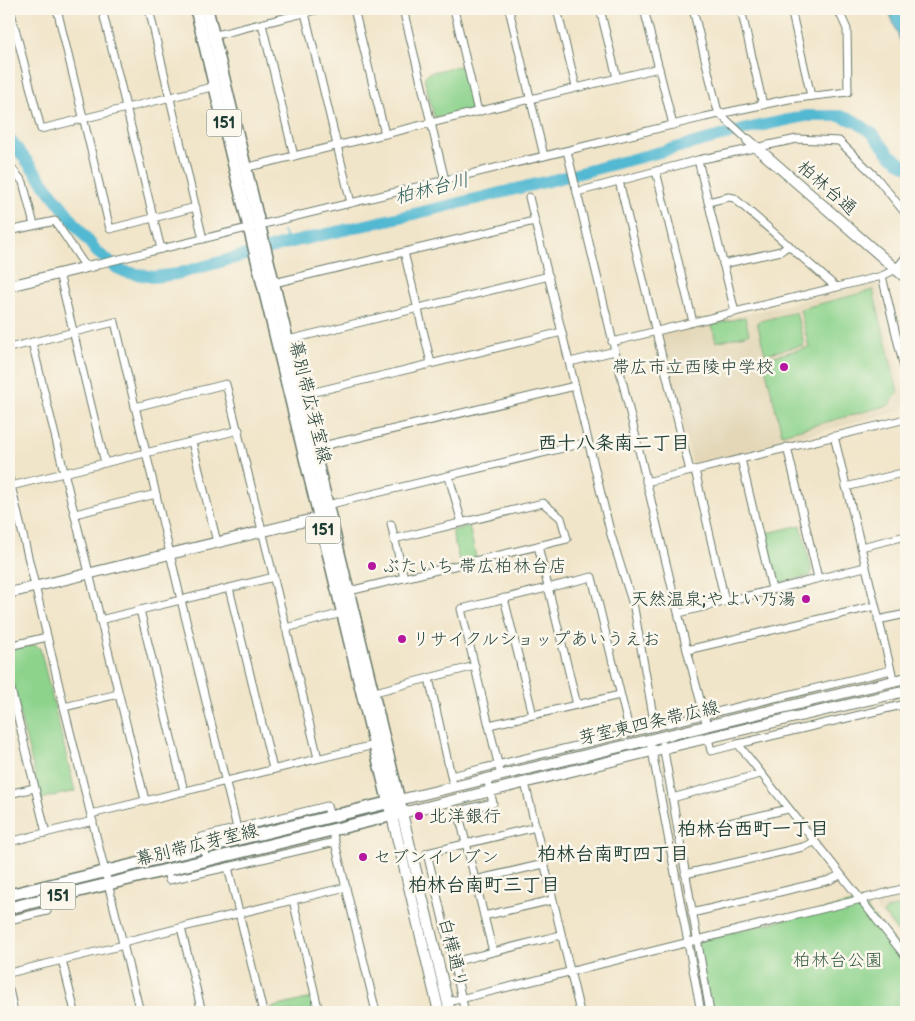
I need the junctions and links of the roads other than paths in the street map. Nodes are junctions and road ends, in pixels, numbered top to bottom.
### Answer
1 (10, 9) edge
2 (57, 9) edge
3 (102, 9) edge
4 (149, 9) edge
5 (196, 9) edge
6 (207, 9) edge
7 (320, 9) edge
8 (354, 9) edge
9 (404, 9) edge
10 (454, 9) edge
11 (509, 9) edge
12 (557, 9) edge
13 (600, 9) edge
14 (644, 9) edge
15 (693, 9) edge
16 (741, 9) edge
17 (791, 9) edge
18 (838, 9) edge
19 (304, 11) edge
20 (262, 24) junction
21 (209, 37) junction
22 (659, 68) junction
23 (617, 78) junction
24 (220, 84) junction
25 (576, 87) junction
26 (811, 96) junction
27 (170, 98) junction
28 (530, 99) junction
29 (764, 105) junction
30 (127, 109) junction
31 (478, 112) junction
32 (720, 114) junction
33 (84, 119) junction
34 (431, 123) junction
35 (673, 125) junction
36 (385, 134) junction
37 (748, 140) joint
38 (336, 146) junction
39 (757, 148) junction
40 (567, 151) junction
41 (294, 156) junction
42 (544, 156) junction
43 (698, 160) junction
44 (9, 165) edge
45 (241, 169) junction
46 (656, 171) junction
47 (445, 180) junction
48 (619, 181) junction
49 (577, 192) junction
50 (529, 197) dead end
51 (708, 202) junction
52 (351, 203) junction
53 (196, 207) junction
54 (906, 214) edge
55 (153, 218) junction
56 (534, 221) junction
57 (34, 225) junction
58 (9, 231) edge
59 (256, 231) junction
60 (203, 239) junction
61 (789, 245) junction
62 (161, 249) junction
63 (404, 252) junction
64 (262, 256) junction
65 (906, 257) edge
66 (724, 264) junction
67 (90, 266) junction
68 (896, 269) junction
69 (59, 273) junction
70 (548, 276) junction
71 (882, 276) junction
72 (906, 278) edge
73 (274, 283) junction
74 (9, 286) edge
75 (836, 287) junction
76 (417, 308) junction
77 (735, 312) junction
78 (693, 322) junction
79 (656, 331) junction
80 (74, 332) junction
81 (562, 332) junction
82 (282, 341) junction
83 (32, 342) junction
84 (612, 342) junction
85 (9, 348) edge
86 (615, 351) junction
87 (570, 362) junction
88 (431, 363) junction
89 (906, 374) edge
90 (575, 386) junction
91 (296, 396) junction
92 (135, 407) junction
93 (906, 419) edge
94 (238, 430) junction
95 (834, 436) junction
96 (192, 442) junction
97 (588, 442) junction
98 (788, 448) junction
99 (309, 450) junction
100 (146, 453) junction
101 (741, 459) junction
102 (105, 463) junction
103 (692, 471) junction
104 (64, 472) junction
105 (906, 472) edge
106 (9, 477) edge
107 (449, 477) junction
108 (646, 482) junction
109 (11, 486) junction
110 (846, 487) junction
111 (156, 494) junction
112 (326, 513) junction
113 (75, 514) junction
114 (462, 523) junction
115 (391, 524) dead end
116 (263, 531) junction
117 (906, 536) edge
118 (394, 539) junction
119 (217, 542) junction
120 (538, 546) junction
121 (861, 547) junction
122 (170, 553) junction
123 (865, 567) junction
124 (89, 573) junction
125 (274, 578) junction
126 (404, 578) junction
127 (818, 578) junction
128 (35, 586) junction
129 (229, 588) junction
130 (548, 588) junction
131 (772, 589) junction
132 (343, 592) junction
133 (9, 593) edge
134 (504, 598) junction
135 (181, 600) junction
136 (725, 601) junction
137 (875, 606) junction
138 (140, 610) junction
139 (348, 612) junction
140 (678, 613) junction
141 (906, 614) edge
142 (100, 620) junction
143 (878, 620) junction
144 (286, 628) junction
145 (47, 637) junction
146 (9, 646) edge
147 (687, 650) junction
148 (475, 666) junction
149 (891, 670) junction
150 (429, 678) junction
151 (906, 678) edge
152 (9, 680) edge
153 (894, 681) junction
154 (795, 693) junction
155 (906, 693) edge
156 (118, 694) junction
157 (368, 694) junction
158 (620, 695) junction
159 (797, 704) junction
160 (906, 704) edge
161 (577, 705) junction
162 (64, 707) junction
163 (533, 715) junction
164 (704, 715) junction
165 (800, 716) junction
166 (489, 725) junction
167 (707, 726) junction
168 (655, 727) junction
169 (630, 733) junction
170 (661, 737) junction
171 (708, 738) junction
172 (650, 740) junction
173 (738, 744) junction
174 (374, 745) junction
175 (663, 749) junction
176 (652, 751) junction
177 (318, 758) junction
178 (498, 765) junction
179 (273, 770) junction
180 (760, 774) junction
181 (451, 776) junction
182 (501, 776) junction
183 (487, 779) junction
184 (226, 781) junction
185 (526, 783) junction
186 (454, 787) junction
187 (34, 788) junction
188 (184, 791) junction
189 (490, 792) junction
190 (9, 794) edge
191 (672, 798) junction
192 (145, 800) junction
193 (394, 801) junction
194 (788, 809) junction
195 (90, 814) junction
196 (397, 815) junction
197 (330, 817) junction
198 (93, 822) junction
199 (288, 827) junction
200 (536, 827) junction
201 (238, 828) junction
202 (46, 833) junction
203 (333, 836) junction
204 (678, 836) junction
205 (9, 842) edge
206 (814, 842) junction
207 (467, 844) junction
208 (293, 846) junction
209 (204, 848) junction
210 (207, 861) junction
211 (544, 864) junction
212 (228, 867) junction
213 (167, 870) junction
214 (685, 874) junction
215 (840, 875) junction
216 (106, 879) junction
217 (475, 880) junction
218 (346, 888) junction
219 (906, 888) edge
220 (9, 896) edge
221 (45, 900) junction
222 (293, 900) junction
223 (552, 900) junction
224 (861, 901) junction
225 (9, 908) edge
226 (692, 913) junction
227 (240, 914) junction
228 (484, 916) junction
229 (9, 920) edge
230 (181, 928) junction
231 (561, 935) junction
232 (697, 941) junction
233 (123, 943) junction
234 (688, 944) junction
235 (493, 952) junction
236 (906, 956) edge
237 (62, 960) junction
238 (453, 962) junction
239 (570, 972) junction
240 (9, 973) edge
241 (9, 989) edge
242 (462, 999) junction
243 (449, 1007) edge
244 (14, 1012) edge
245 (75, 1012) edge
246 (140, 1012) edge
247 (202, 1012) edge
248 (263, 1012) edge
249 (319, 1012) edge
250 (376, 1012) edge
251 (439, 1012) edge
252 (465, 1012) edge
253 (580, 1012) edge
254 (701, 1012) edge
255 (710, 1012) edge

1 - 33 street
2 - 33 street
3 - 30 street
4 - 27 street
5 - 21 main road, 幕別帯広芽室線 / 151
6 - 21 main road, 幕別帯広芽室線 / 151
7 - 19 street
8 - 36 street
9 - 34 street
10 - 31 street
11 - 28 street
12 - 25 street
13 - 23 street
14 - 22 street
15 - 32 street
16 - 29 street
17 - 26 street
18 - 26 street
19 - 20 street
19 - 38 street
20 - 21 street
20 - 41 street
21 - 24 main road, 幕別帯広芽室線 / 151
22 - 23 street
22 - 35 street
23 - 25 street
24 - 27 street
24 - 45 main road, 幕別帯広芽室線 / 151
25 - 28 street
26 - 29 street
27 - 30 street
27 - 53 street
28 - 31 street
28 - 42 street
29 - 32 street
30 - 33 street
30 - 55 street
31 - 34 street
32 - 35 street
32 - 37 street, 柏林台通
33 - 55 street
34 - 36 street
34 - 47 street
35 - 40 street
36 - 38 street
37 - 39 main road, 柏林台通
38 - 41 street
38 - 52 street
39 - 43 street
39 - 54 street
39 - 68 main road, 柏林台通
40 - 42 street
40 - 49 street
41 - 45 street
42 - 47 street
43 - 46 street
43 - 51 street
44 - 57 street
45 - 59 main road, 幕別帯広芽室線 / 151
46 - 48 street
46 - 78 street
47 - 52 street
48 - 49 street
48 - 79 street
49 - 84 street
50 - 56 street
51 - 61 street
51 - 66 street
52 - 59 street
53 - 55 street
53 - 60 street
55 - 62 street
56 - 63 street
56 - 70 street
57 - 58 street
57 - 67 street
59 - 60 street
59 - 64 main road, 幕別帯広芽室線 / 151
60 - 62 street
61 - 66 street
61 - 75 street
62 - 67 street
63 - 73 street
63 - 76 street
64 - 73 main road, 幕別帯広芽室線 / 151
64 - 82 main road, 幕別帯広芽室線 / 151
65 - 68 street
66 - 77 street
67 - 69 main road
68 - 71 street
68 - 72 main road, 柏林台通
69 - 74 main road
69 - 80 street
70 - 76 street
70 - 81 street
71 - 75 street
71 - 89 street
73 - 82 main road, 幕別帯広芽室線 / 151
75 - 77 street
76 - 82 street
76 - 88 street
77 - 78 street
78 - 79 street
79 - 84 street
79 - 103 street
80 - 83 street
80 - 92 street
80 - 102 street
81 - 87 street
81 - 88 street
82 - 91 main road, 幕別帯広芽室線 / 151
83 - 85 street
83 - 104 street
84 - 86 street
86 - 87 street
86 - 108 street
87 - 90 street
88 - 91 street
90 - 97 street
90 - 99 street
91 - 99 main road, 幕別帯広芽室線 / 151
92 - 94 street
92 - 100 street
93 - 95 street
94 - 96 street
94 - 116 street
95 - 98 street
95 - 110 street
96 - 100 street
96 - 119 street
97 - 107 street
97 - 168 street
98 - 101 street
98 - 127 street
99 - 112 main road, 幕別帯広芽室線 / 151
100 - 102 street
100 - 111 street
101 - 103 street
101 - 131 street
102 - 104 street
103 - 108 street
103 - 136 street
104 - 109 street
104 - 113 street
105 - 110 street
106 - 109 street
107 - 112 street
107 - 114 street
108 - 140 street
109 - 128 street
110 - 121 street
111 - 113 street
111 - 122 street
112 - 116 main road
112 - 132 main road, 幕別帯広芽室線 / 151
113 - 124 street
114 - 118 street
114 - 120 street
115 - 118 street
116 - 119 main road
116 - 125 street
117 - 121 street
118 - 126 street
119 - 122 main road
120 - 126 street
120 - 130 street
121 - 123 street
122 - 124 main road
122 - 135 street
123 - 127 street
123 - 137 street
124 - 128 main road
124 - 142 street
125 - 129 street
125 - 144 street
126 - 132 street
127 - 131 street
128 - 133 main road
128 - 145 street
129 - 135 street
129 - 179 street
130 - 134 street
130 - 158 street
130 - 161 street
131 - 136 street
132 - 139 main road, 幕別帯広芽室線 / 151
134 - 148 street
134 - 163 street
135 - 138 street
135 - 184 street
136 - 140 street
137 - 143 street
137 - 147 street
138 - 142 street
138 - 188 street
139 - 144 street
139 - 157 main road, 幕別帯広芽室線 / 151
140 - 147 street
141 - 143 street
142 - 156 street
143 - 149 street
144 - 177 street
145 - 146 street
145 - 162 street
147 - 164 street
148 - 150 street
148 - 166 street
149 - 153 street
149 - 154 street
150 - 157 street
150 - 181 street
151 - 153 main road, 芽室東四条帯広線
152 - 187 street
153 - 159 main road, 芽室東四条帯広線
154 - 159 street
154 - 164 street
155 - 165 main road, 芽室東四条帯広線
156 - 162 street
156 - 192 street
157 - 174 main road, 幕別帯広芽室線 / 151
157 - 193 main road, 幕別帯広芽室線 / 151
158 - 161 street
158 - 169 street
159 - 165 street
159 - 167 main road, 芽室東四条帯広線
160 - 173 street
161 - 163 street
162 - 195 street
163 - 166 street
164 - 167 street
164 - 168 street
165 - 171 main road, 芽室東四条帯広線
166 - 178 street
167 - 170 main road, 芽室東四条帯広線
168 - 169 street
169 - 178 street
170 - 172 main road, 芽室東四条帯広線
170 - 175 street
171 - 173 street
171 - 175 main road, 芽室東四条帯広線
172 - 176 street
172 - 182 main road, 芽室東四条帯広線
173 - 180 street
174 - 177 street
174 - 193 main road, 幕別帯広芽室線 / 151
175 - 176 main road, 芽室東四条帯広線
175 - 191 street
176 - 185 main road, 芽室東四条帯広線
176 - 234 street
177 - 179 street
178 - 181 street
178 - 182 street
179 - 184 street
180 - 191 street
180 - 194 street
181 - 186 street
182 - 183 main road, 芽室東四条帯広線
183 - 186 main road, 芽室東四条帯広線
183 - 189 street
184 - 188 street
184 - 201 street
185 - 189 main road, 芽室東四条帯広線
185 - 200 street
186 - 193 main road, 芽室東四条帯広線
187 - 190 street
187 - 202 street
188 - 192 street
189 - 196 main road, 芽室東四条帯広線
189 - 207 street
191 - 204 street
192 - 195 street
193 - 196 main road, 幕別帯広芽室線 / 151
193 - 197 main road, 幕別帯広芽室線 / 151
194 - 204 street
194 - 206 street
195 - 198 street
196 - 203 main road, 幕別帯広芽室線 / 151
196 - 243 main road, 白樺通り
196 - 251 main road, 白樺通り
197 - 199 main road, 幕別帯広芽室線 / 151
197 - 201 street
198 - 202 street
198 - 216 street
199 - 208 street
199 - 209 main road, 幕別帯広芽室線 / 151
200 - 207 street
200 - 211 street
201 - 209 street
202 - 205 street
203 - 208 main road, 幕別帯広芽室線 / 151
203 - 218 street
204 - 214 street
206 - 214 street
206 - 215 street
207 - 217 street
207 - 238 street
208 - 210 main road, 幕別帯広芽室線 / 151
208 - 212 street
209 - 210 street
209 - 216 main road, 幕別帯広芽室線 / 151
210 - 213 main road, 幕別帯広芽室線 / 151
211 - 217 street
211 - 223 street
212 - 213 street
212 - 227 street
213 - 216 main road, 幕別帯広芽室線 / 151
214 - 226 street
215 - 224 street
215 - 226 street
216 - 220 main road, 幕別帯広芽室線 / 151
216 - 221 main road, 幕別帯広芽室線 / 151
216 - 233 street
217 - 228 street
218 - 222 street
218 - 250 street
219 - 224 street
221 - 225 main road, 幕別帯広芽室線 / 151
221 - 229 street
222 - 227 street
222 - 249 street
223 - 228 street
223 - 231 street
224 - 232 street
224 - 236 street
226 - 232 street
227 - 230 street
227 - 248 street
228 - 235 street
230 - 233 street
230 - 247 street
231 - 235 street
231 - 239 street
232 - 234 street
232 - 255 street
233 - 237 street
233 - 246 street
234 - 239 street
234 - 254 street
235 - 238 street
237 - 240 street
237 - 245 street
238 - 242 street
239 - 242 street
239 - 253 street
241 - 244 street
242 - 243 street
242 - 252 street

